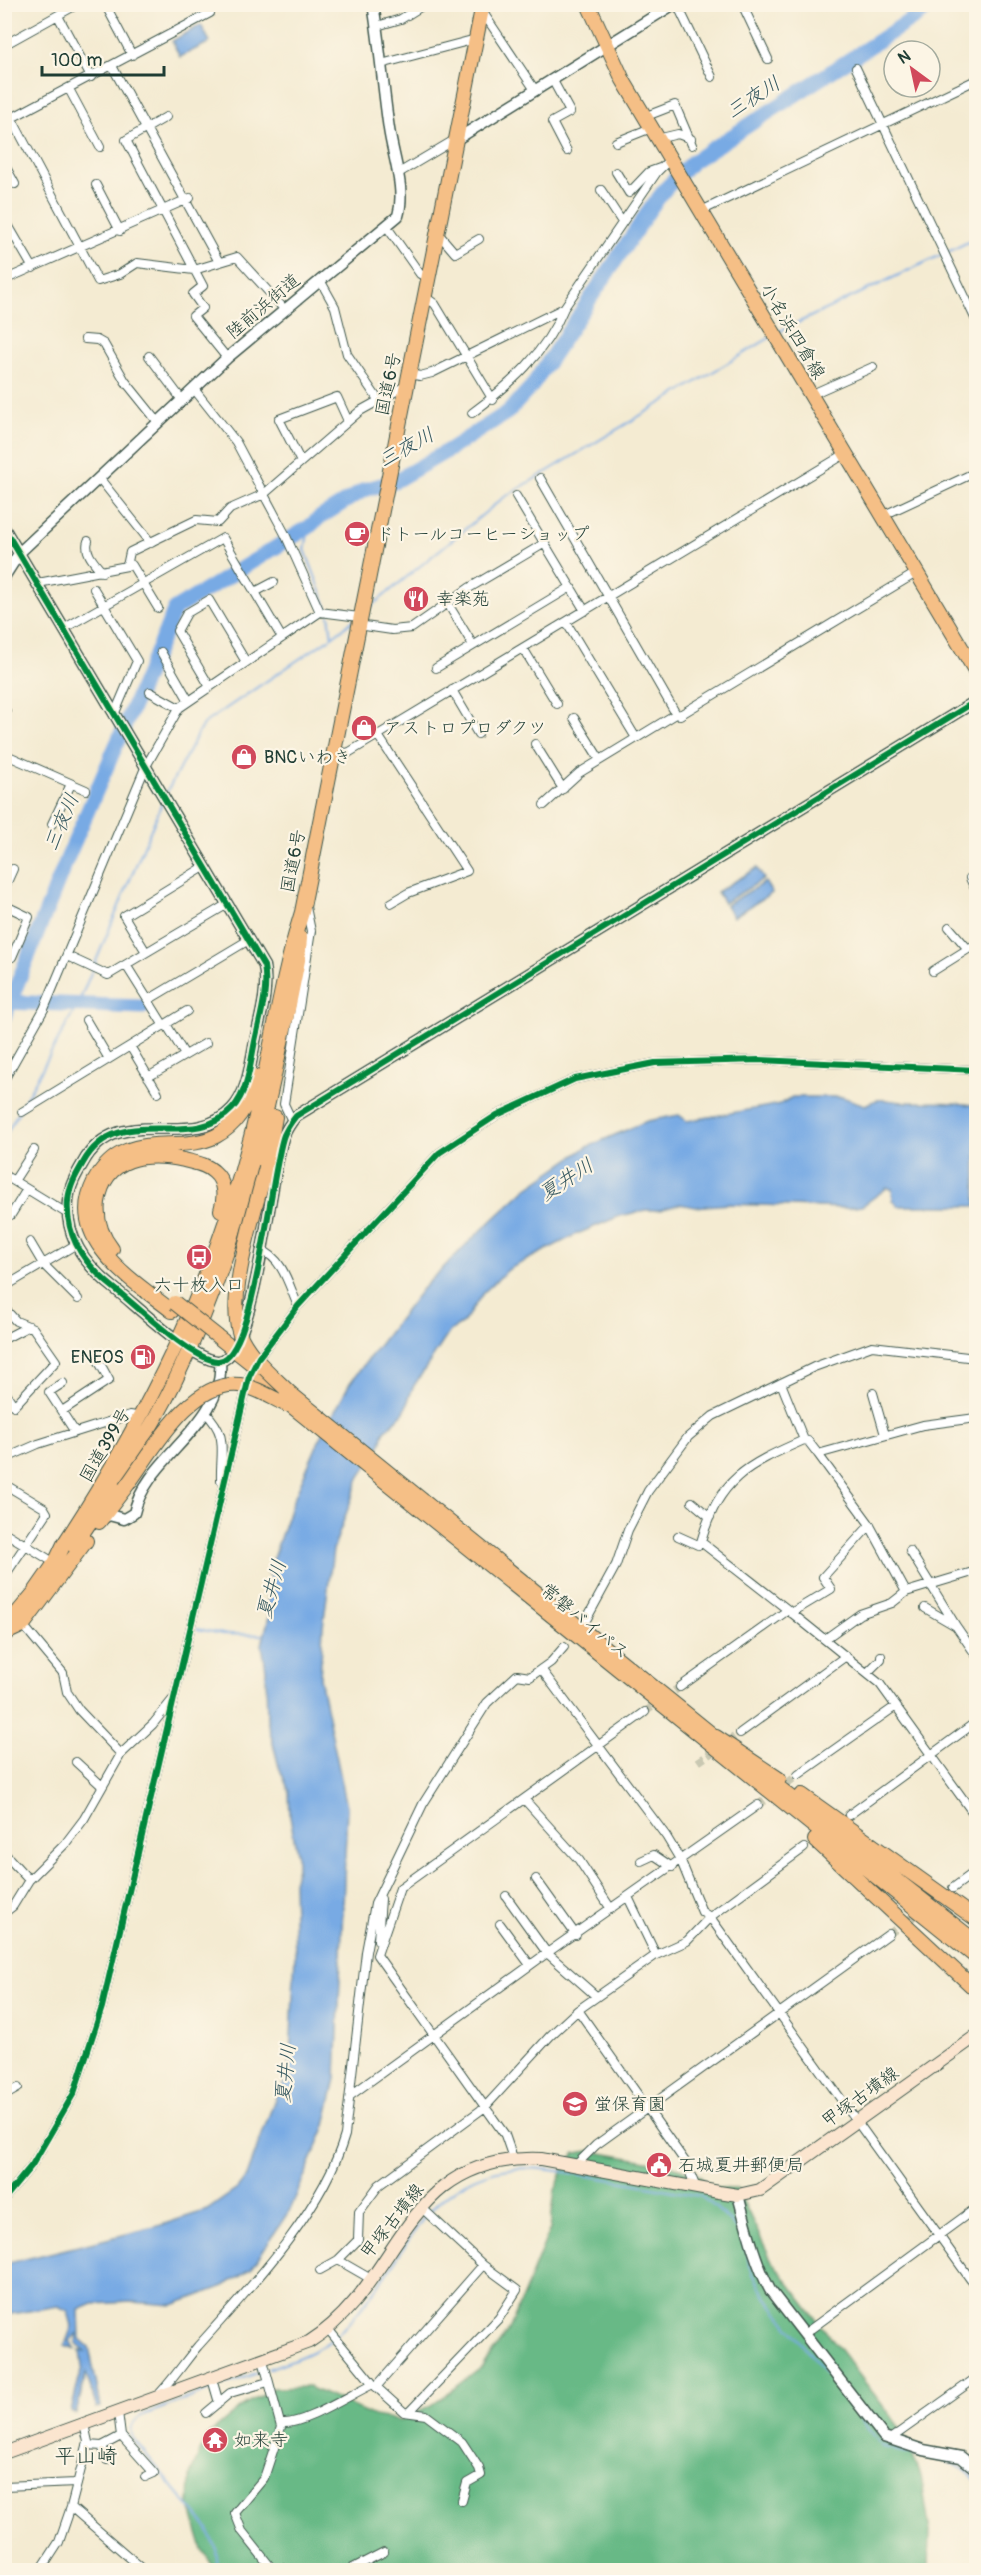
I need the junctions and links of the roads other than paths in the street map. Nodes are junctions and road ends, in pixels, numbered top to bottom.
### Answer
1 (105, 4) edge
2 (206, 4) edge
3 (373, 4) edge
4 (425, 4) edge
5 (588, 4) edge
6 (676, 4) edge
7 (742, 4) edge
8 (78, 5) edge
9 (482, 8) edge
10 (58, 16) junction
11 (376, 26) junction
12 (476, 39) junction
13 (4, 45) edge
14 (606, 46) junction
15 (132, 55) junction
16 (768, 59) dead end
17 (381, 64) junction
18 (112, 66) junction
19 (856, 68) dead end
20 (91, 77) junction
21 (712, 77) dead end
22 (552, 79) junction
23 (976, 80) edge
24 (69, 89) junction
25 (535, 90) junction
26 (4, 104) edge
27 (166, 117) dead end
28 (8, 120) edge
29 (884, 124) junction
30 (146, 128) junction
31 (650, 128) junction
32 (457, 139) junction
33 (616, 142) dead end
34 (100, 147) dead end
35 (567, 151) dead end
36 (4, 164) edge
37 (665, 164) junction
38 (616, 172) dead end
39 (397, 174) junction
40 (15, 184) dead end
41 (96, 185) dead end
42 (601, 189) dead end
43 (188, 200) junction
44 (701, 211) junction
45 (163, 212) junction
46 (4, 218) edge
47 (622, 222) junction
48 (387, 227) junction
49 (120, 231) junction
50 (437, 231) junction
51 (479, 240) dead end
52 (81, 248) junction
53 (219, 262) junction
54 (33, 268) junction
55 (194, 270) junction
56 (428, 278) junction
57 (4, 280) edge
58 (320, 280) junction
59 (424, 296) junction
60 (564, 308) junction
61 (285, 310) junction
62 (976, 320) edge
63 (85, 339) dead end
64 (149, 356) dead end
65 (465, 356) junction
66 (227, 358) junction
67 (873, 367) dead end
68 (408, 379) junction
69 (194, 389) junction
70 (810, 395) junction
71 (493, 399) junction
72 (182, 400) junction
73 (379, 401) junction
74 (472, 413) dead end
75 (348, 422) junction
76 (158, 423) junction
77 (845, 454) junction
78 (301, 462) junction
79 (976, 472) edge
80 (540, 478) dead end
81 (100, 479) junction
82 (264, 494) junction
83 (516, 496) dead end
84 (882, 516) junction
85 (4, 528) edge
86 (88, 541) dead end
87 (151, 543) junction
88 (545, 543) junction
89 (20, 552) junction
90 (132, 565) dead end
91 (102, 572) junction
92 (916, 573) junction
93 (4, 577) edge
94 (274, 582) dead end
95 (38, 583) junction
96 (143, 584) junction
97 (571, 587) junction
98 (94, 589) dead end
99 (255, 592) junction
100 (609, 597) junction
101 (448, 604) junction
102 (105, 606) junction
103 (158, 609) dead end
104 (585, 610) junction
105 (322, 611) junction
106 (358, 621) junction
107 (566, 622) junction
108 (63, 629) junction
109 (282, 638) junction
110 (473, 645) junction
111 (523, 648) junction
112 (161, 652) dead end
113 (246, 662) junction
114 (436, 668) dead end
115 (976, 672) edge
116 (210, 687) junction
117 (452, 690) junction
118 (150, 692) dead end
119 (189, 701) junction
120 (976, 701) edge
121 (557, 704) dead end
122 (179, 708) junction
123 (676, 714) junction
124 (114, 715) junction
125 (574, 718) dead end
126 (377, 734) junction
127 (478, 734) dead end
128 (636, 738) junction
129 (535, 744) dead end
130 (333, 751) junction
131 (4, 754) edge
132 (600, 760) junction
133 (145, 768) junction
134 (71, 784) junction
135 (562, 789) junction
136 (86, 790) dead end
137 (544, 806) dead end
138 (52, 824) dead end
139 (204, 867) junction
140 (13, 869) dead end
141 (970, 878) dead end
142 (4, 889) edge
143 (976, 891) edge
144 (392, 903) dead end
145 (226, 904) junction
146 (4, 905) edge
147 (303, 905) junction
148 (949, 927) dead end
149 (247, 941) junction
150 (976, 944) edge
151 (968, 949) junction
152 (146, 952) junction
153 (67, 956) junction
154 (12, 957) dead end
155 (126, 964) junction
156 (933, 971) dead end
157 (148, 1000) junction
158 (289, 1005) junction
159 (187, 1011) dead end
160 (86, 1020) dead end
161 (165, 1025) junction
162 (206, 1043) dead end
163 (130, 1047) junction
164 (185, 1055) junction
165 (110, 1059) junction
166 (976, 1070) edge
167 (148, 1077) junction
168 (4, 1080) edge
169 (158, 1092) dead end
170 (22, 1112) dead end
171 (292, 1121) junction
172 (34, 1150) dead end
173 (4, 1175) edge
174 (14, 1181) junction
175 (27, 1189) junction
176 (68, 1214) junction
177 (11, 1215) dead end
178 (30, 1242) dead end
179 (75, 1245) junction
180 (261, 1250) junction
181 (43, 1264) junction
182 (6, 1282) edge
183 (78, 1299) dead end
184 (193, 1306) junction
185 (298, 1306) junction
186 (173, 1307) junction
187 (4, 1308) edge
188 (29, 1326) junction
189 (4, 1339) edge
190 (184, 1344) junction
191 (976, 1358) edge
192 (98, 1360) dead end
193 (220, 1361) junction
194 (63, 1383) dead end
195 (781, 1383) junction
196 (5, 1392) edge
197 (873, 1393) dead end
198 (289, 1399) junction
199 (62, 1411) junction
200 (205, 1412) junction
201 (142, 1417) junction
202 (976, 1418) edge
203 (75, 1432) junction
204 (885, 1435) junction
205 (804, 1440) junction
206 (818, 1455) junction
207 (4, 1459) edge
208 (4, 1484) edge
209 (976, 1490) edge
210 (222, 1493) junction
211 (692, 1502) dead end
212 (115, 1509) junction
213 (710, 1517) junction
214 (976, 1517) edge
215 (870, 1525) junction
216 (4, 1532) edge
217 (678, 1536) dead end
218 (26, 1545) junction
219 (698, 1545) dead end
220 (910, 1551) dead end
221 (55, 1563) junction
222 (976, 1571) edge
223 (4, 1577) edge
224 (930, 1585) junction
225 (906, 1592) junction
226 (925, 1608) dead end
227 (789, 1611) junction
228 (565, 1620) junction
229 (586, 1620) dead end
230 (23, 1625) junction
231 (956, 1626) junction
232 (4, 1629) edge
233 (4, 1634) edge
234 (825, 1640) junction
235 (564, 1647) dead end
236 (976, 1655) edge
237 (846, 1656) junction
238 (881, 1656) dead end
239 (541, 1669) junction
240 (867, 1673) junction
241 (680, 1688) tunnel mouth
242 (173, 1700) junction
243 (659, 1704) junction
244 (896, 1706) junction
245 (645, 1712) tunnel mouth
246 (976, 1722) edge
247 (740, 1733) tunnel mouth
248 (716, 1737) junction
249 (598, 1747) junction
250 (121, 1754) junction
251 (933, 1756) junction
252 (76, 1762) dead end
253 (798, 1775) tunnel mouth
254 (102, 1786) junction
255 (524, 1799) junction
256 (758, 1805) tunnel mouth
257 (849, 1815) dead end
258 (976, 1817) edge
259 (804, 1848) dead end
260 (4, 1853) edge
261 (641, 1861) dead end
262 (681, 1861) junction
263 (672, 1867) junction
264 (976, 1871) edge
265 (536, 1879) dead end
266 (29, 1880) junction
267 (953, 1888) tunnel mouth
268 (381, 1891) junction
269 (506, 1896) dead end
270 (628, 1897) junction
271 (611, 1909) junction
272 (4, 1913) edge
273 (710, 1917) junction
274 (976, 1919) edge
275 (500, 1924) dead end
276 (889, 1934) tunnel mouth
277 (576, 1935) junction
278 (976, 1942) edge
279 (378, 1952) junction
280 (548, 1953) junction
281 (656, 1955) junction
282 (976, 1957) edge
283 (364, 1965) junction
284 (530, 1965) junction
285 (976, 1990) edge
286 (596, 1996) junction
287 (578, 2010) junction
288 (780, 2012) junction
289 (436, 2035) junction
290 (976, 2036) edge
291 (18, 2088) dead end
292 (351, 2095) junction
293 (4, 2096) edge
294 (485, 2107) junction
295 (647, 2108) junction
296 (858, 2120) junction
297 (513, 2158) junction
298 (576, 2165) junction
299 (696, 2188) junction
300 (7, 2194) edge
301 (738, 2195) junction
302 (976, 2208) edge
303 (426, 2211) junction
304 (938, 2235) junction
305 (338, 2260) junction
306 (483, 2265) junction
307 (320, 2270) dead end
308 (371, 2279) junction
309 (976, 2287) edge
310 (804, 2334) junction
311 (332, 2335) junction
312 (264, 2362) junction
313 (268, 2378) junction
314 (976, 2378) edge
315 (214, 2385) junction
316 (374, 2385) junction
317 (152, 2400) junction
318 (219, 2403) junction
319 (117, 2412) junction
320 (409, 2412) junction
321 (206, 2413) dead end
322 (282, 2423) junction
323 (84, 2424) junction
324 (121, 2436) junction
325 (890, 2439) junction
326 (87, 2445) junction
327 (102, 2446) junction
328 (4, 2453) edge
329 (107, 2460) dead end
330 (976, 2469) edge
331 (145, 2477) dead end
332 (76, 2483) junction
333 (4, 2486) edge
334 (462, 2501) dead end
335 (71, 2507) junction
336 (384, 2552) dead end
337 (41, 2571) edge
338 (144, 2571) edge
339 (275, 2571) edge
340 (284, 2571) edge
341 (349, 2571) edge

1 - 15 street
2 - 15 street
3 - 11 street, 陸前浜街道
4 - 11 street
5 - 14 main road, 小名浜四倉線
6 - 14 street
6 - 21 street
7 - 16 street
8 - 10 street
9 - 12 main road, 国道6号
9 - 25 street
10 - 13 street
10 - 20 street
11 - 17 street, 陸前浜街道
12 - 17 street
12 - 32 main road, 国道6号
14 - 22 street
14 - 31 main road, 小名浜四倉線
15 - 18 street
17 - 39 street, 陸前浜街道
18 - 20 street
18 - 30 street
19 - 29 street
20 - 24 street
22 - 25 street
22 - 35 street
23 - 29 street
24 - 28 street
24 - 34 street
25 - 32 street
26 - 28 street
27 - 30 street
28 - 52 street
29 - 44 street
29 - 62 street
30 - 43 street
30 - 45 street
31 - 31 street
31 - 33 street
31 - 37 main road, 小名浜四倉線
32 - 39 street
32 - 50 main road, 国道6号
36 - 40 street
37 - 38 street
37 - 44 main road, 小名浜四倉線
37 - 47 street
39 - 48 street, 陸前浜街道
41 - 49 street
42 - 47 street
43 - 45 street
43 - 53 street
44 - 70 main road, 小名浜四倉線
45 - 49 street
45 - 55 street
46 - 54 street
47 - 60 street
48 - 56 street
48 - 58 street, 陸前浜街道
49 - 52 street
50 - 51 street
50 - 56 main road, 国道6号
52 - 54 street
52 - 55 street
53 - 55 street
53 - 61 street
54 - 57 street
55 - 66 street
56 - 59 main road, 国道6号
58 - 61 street, 陸前浜街道
58 - 73 street
59 - 65 street
59 - 68 main road, 国道6号
60 - 65 street
60 - 71 street
61 - 66 street, 陸前浜街道
63 - 76 street
64 - 72 street
65 - 68 street
65 - 71 street
66 - 69 street, 陸前浜街道
67 - 70 street
68 - 73 street
68 - 106 main road, 国道6号
69 - 72 street, 陸前浜街道
69 - 82 street
70 - 77 main road, 小名浜四倉線
71 - 74 street
72 - 76 street, 陸前浜街道
73 - 75 street
75 - 78 street
75 - 78 street
76 - 81 street, 陸前浜街道
77 - 84 main road, 小名浜四倉線
77 - 100 street
78 - 82 street
79 - 84 street
80 - 100 street
81 - 87 street
81 - 89 street, 陸前浜街道
82 - 87 street
82 - 105 street
83 - 88 street
84 - 92 main road, 小名浜四倉線
85 - 89 street
86 - 91 street
87 - 91 street
88 - 97 street
88 - 101 street
89 - 93 street, 陸前浜街道
89 - 95 street
90 - 96 street
91 - 95 street
92 - 115 main road, 小名浜四倉線
92 - 123 street
94 - 99 street
95 - 108 street
96 - 99 street
96 - 102 street
96 - 103 street
97 - 104 street
97 - 110 street
98 - 102 street
99 - 109 street
100 - 104 street
100 - 123 street
101 - 106 street
101 - 110 street
102 - 108 street
102 - 124 street
104 - 107 street
105 - 106 street
105 - 109 street
106 - 130 main road, 国道6号
107 - 111 street
107 - 128 street
108 - 124 street
109 - 113 street
110 - 114 street
111 - 117 street
111 - 121 street
112 - 119 street
113 - 116 street
113 - 116 street
116 - 119 street
117 - 126 street
117 - 127 street
118 - 122 street
119 - 122 street
120 - 171 street
122 - 133 street
123 - 128 street
124 - 133 street
125 - 132 street
126 - 130 street
126 - 144 street
128 - 132 street
129 - 135 street
130 - 147 main road, 国道6号
131 - 134 street
132 - 135 street
133 - 139 street
133 - 153 street
134 - 136 street
134 - 138 street
135 - 137 street
139 - 145 street
139 - 152 street
140 - 142 street
141 - 143 street
145 - 149 street
145 - 152 street
146 - 154 street
147 - 158 main road, 国道6号
147 - 171 street
147 - 184 main road, 国道6号
147 - 186 main road
148 - 151 street
149 - 157 street
149 - 176 street
150 - 151 street
151 - 156 street
152 - 155 street
153 - 155 street
153 - 168 street
155 - 157 street
157 - 161 street
158 - 190 main road, 国道6号
158 - 198 main road, bridge
159 - 161 street
160 - 165 street
161 - 163 street
161 - 164 street
162 - 164 street
163 - 165 street
163 - 167 street
164 - 167 street
165 - 170 street
166 - 185 street
167 - 169 street
171 - 180 street
172 - 174 street
173 - 174 street
174 - 175 street
175 - 176 street
175 - 177 street
176 - 179 street
178 - 181 street
179 - 181 street
179 - 190 street
180 - 185 street
180 - 193 street
181 - 182 street
181 - 183 street
184 - 186 main road
184 - 190 main road, 国道6号
185 - 210 street
186 - 198 main road, 常磐バイパス, bridge
187 - 188 street
188 - 189 street
188 - 196 street
190 - 193 street
190 - 201 main road, 国道399号
190 - 221 main road, 国道399号
191 - 195 street
192 - 199 street
193 - 200 street
194 - 199 street
195 - 205 street
195 - 229 street
197 - 204 street
198 - 212 main road, bridge
198 - 228 main road, 常磐バイパス
199 - 203 street
200 - 210 street
200 - 212 street
201 - 203 street
201 - 221 main road, 国道399号
202 - 204 street
203 - 207 street
204 - 206 street
205 - 206 street
205 - 213 street
206 - 215 street
208 - 218 street
209 - 214 street
210 - 242 street
211 - 213 street
212 - 230 main road
213 - 227 street
215 - 225 street
215 - 227 street
216 - 218 street
217 - 219 street
218 - 221 street
218 - 223 street
220 - 224 street
221 - 232 main road, 国道399号
222 - 224 street
224 - 225 street
224 - 231 street
225 - 234 street
226 - 231 street
227 - 234 street
227 - 241 street
228 - 243 main road, 常磐バイパス
228 - 248 main road, 常磐バイパス
230 - 233 main road
230 - 250 street
231 - 236 street
234 - 237 street
235 - 239 street
237 - 240 street
237 - 247 street
238 - 240 street
239 - 249 street
239 - 268 street
240 - 244 street
242 - 250 street
242 - 300 street
243 - 282 main road, 常磐バイパス
243 - 285 main road
244 - 251 street
244 - 253 street
245 - 249 street
246 - 251 street
248 - 274 main road
248 - 278 main road, 常磐バイパス
249 - 255 street
249 - 262 street
250 - 254 street
251 - 257 street
251 - 258 street
252 - 254 street
254 - 266 street
255 - 271 street
255 - 279 street
256 - 262 street
259 - 273 street
260 - 266 street
261 - 263 street
262 - 263 street
262 - 273 street
263 - 270 street
264 - 267 street
265 - 277 street
266 - 272 street
268 - 279 street
268 - 283 street
269 - 280 street
270 - 271 street
270 - 281 street
271 - 277 street
273 - 281 street
273 - 288 street
275 - 284 street
276 - 288 street
277 - 280 street
279 - 283 street
279 - 289 street
280 - 284 street
280 - 286 street
281 - 286 street
283 - 292 street
284 - 289 street
286 - 287 street
287 - 294 street
287 - 295 street
288 - 295 street
288 - 296 street
289 - 292 street
289 - 294 street
290 - 296 main road, 甲塚古墳線
291 - 293 street
292 - 317 street
294 - 297 street
294 - 305 street
295 - 298 street
295 - 299 street
296 - 301 main road, 甲塚古墳線
296 - 304 street
297 - 298 main road, 甲塚古墳線
297 - 303 main road, 甲塚古墳線
298 - 299 main road, 甲塚古墳線
299 - 301 main road, 甲塚古墳線
301 - 310 street
302 - 304 street
303 - 306 street
303 - 308 main road, 甲塚古墳線
304 - 309 street
304 - 310 street
305 - 307 street
305 - 308 street
306 - 316 street
306 - 320 street
308 - 311 main road, 甲塚古墳線
310 - 325 street
311 - 312 main road, 甲塚古墳線
311 - 316 street
312 - 313 street
312 - 315 main road, 甲塚古墳線
313 - 318 street
313 - 322 street
314 - 325 street
315 - 317 main road, 甲塚古墳線
315 - 318 street
316 - 320 street
316 - 322 street
317 - 319 main road, 甲塚古墳線
318 - 321 street
319 - 323 main road, 甲塚古墳線
319 - 324 street
320 - 334 street
322 - 339 street
323 - 326 street
323 - 328 main road, 甲塚古墳線
324 - 327 street
324 - 331 street
325 - 330 street
326 - 327 street
326 - 332 street
327 - 329 street
332 - 333 street
332 - 335 street
335 - 337 street
335 - 338 street
336 - 341 street
339 - 340 street

